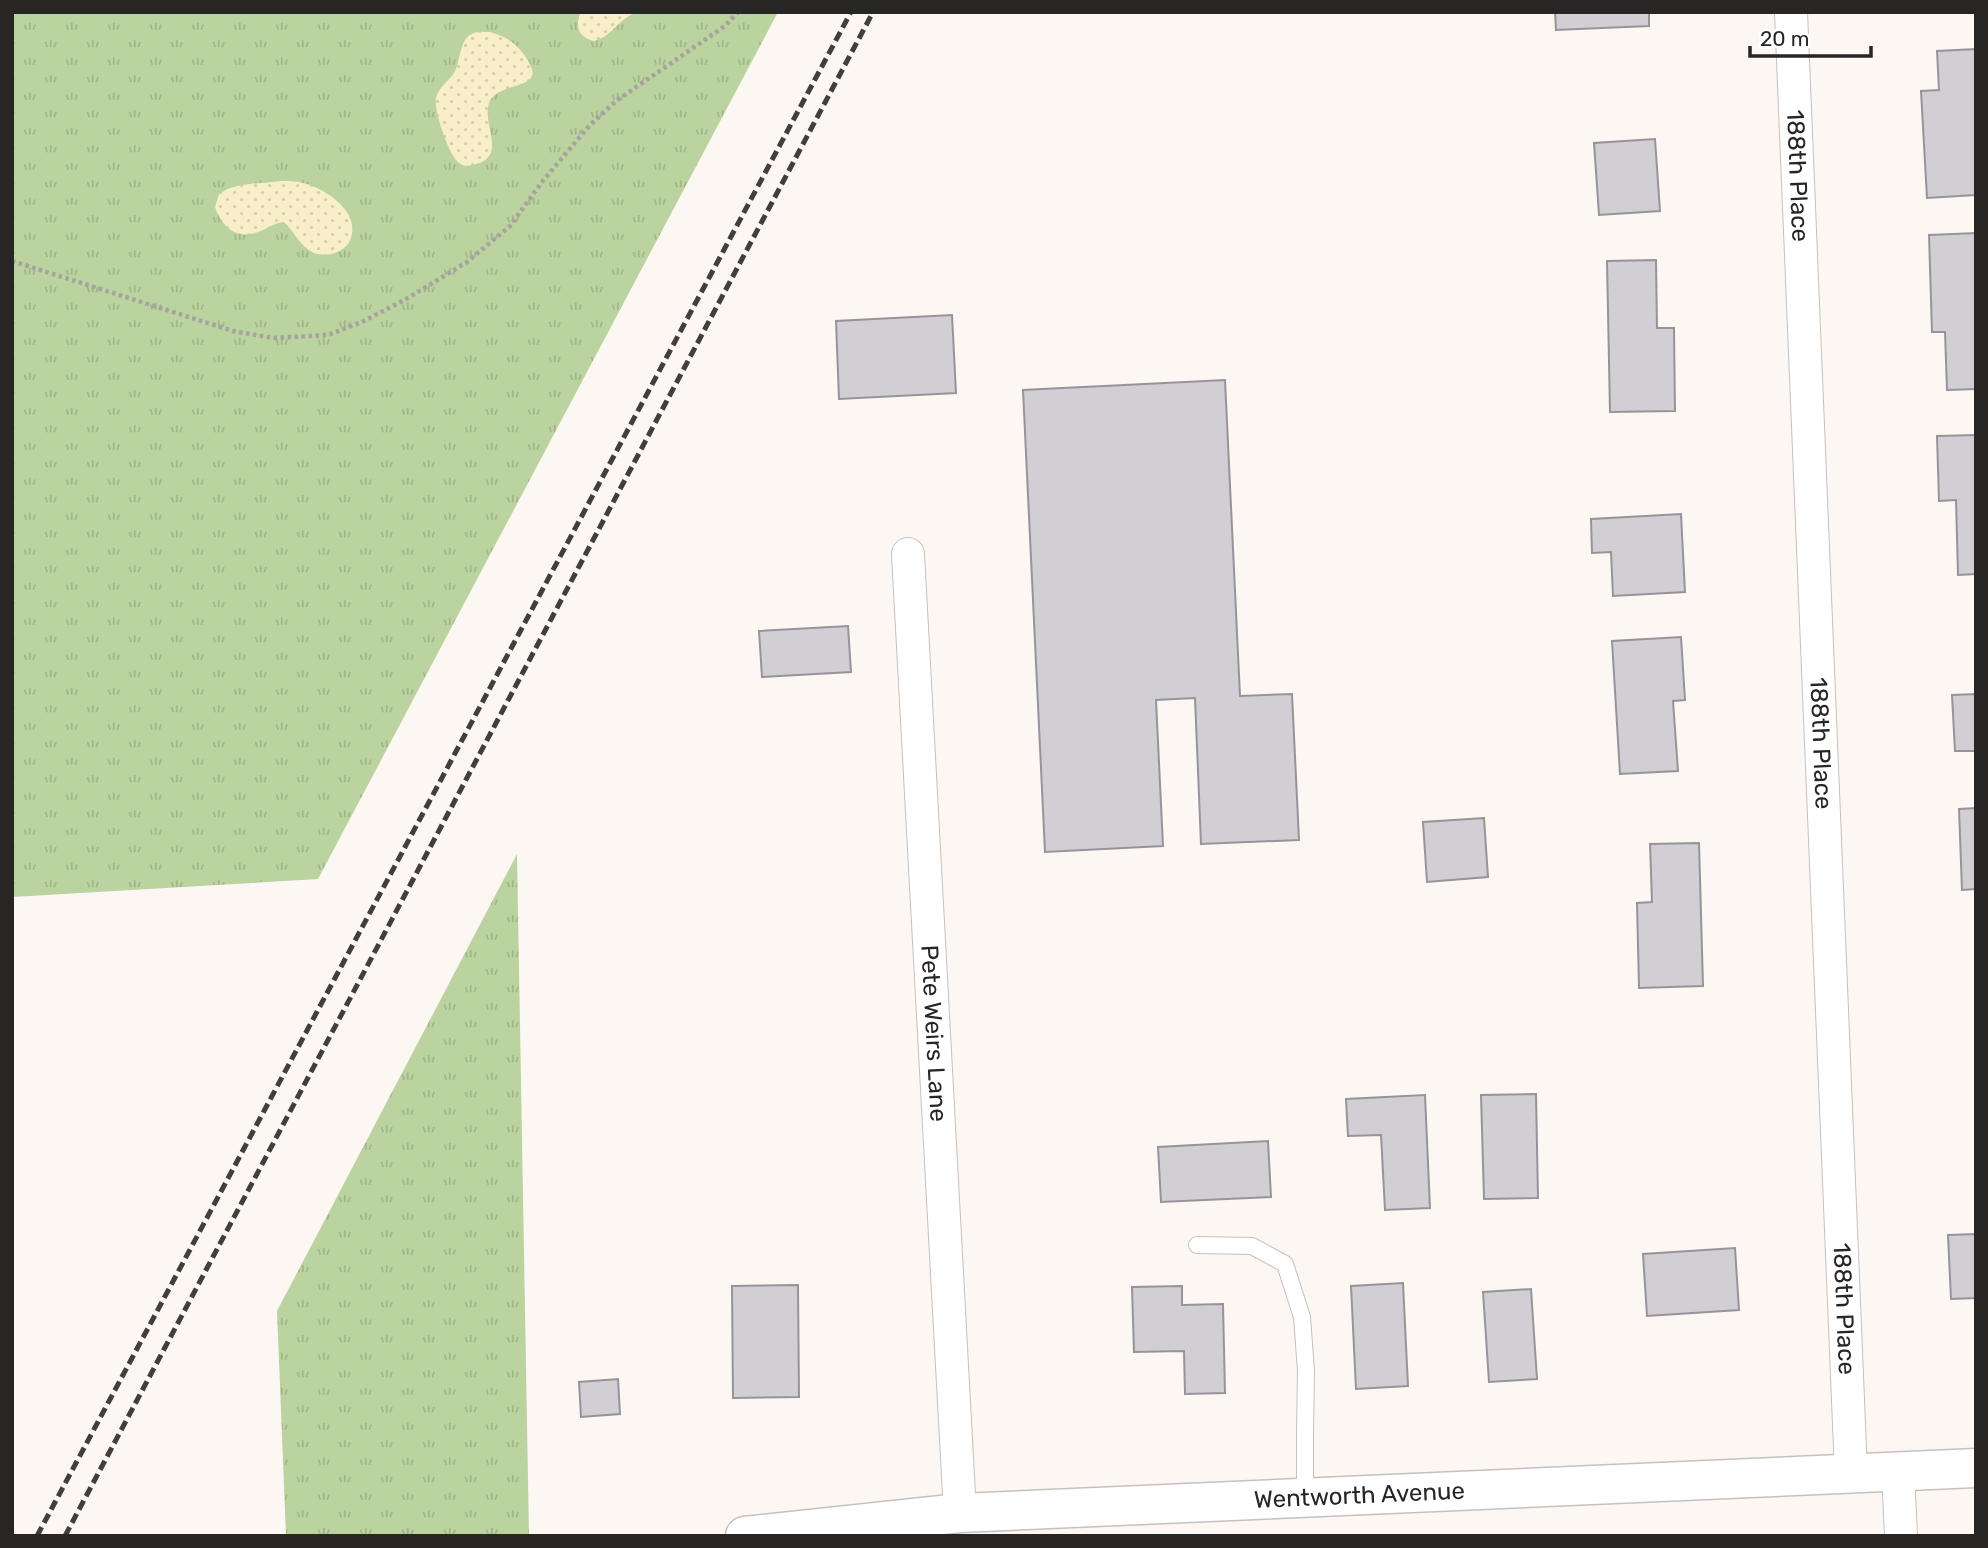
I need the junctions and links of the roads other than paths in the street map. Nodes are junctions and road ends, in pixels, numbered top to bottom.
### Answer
1 (1791, 12) edge
2 (908, 554) dead end
3 (1197, 1245) dead end
4 (1976, 1468) edge
5 (1898, 1471) junction
6 (1851, 1473) junction
7 (1306, 1497) junction
8 (960, 1513) junction
9 (756, 1535) edge
10 (745, 1536) edge
11 (1901, 1536) edge

1 - 6 street, 188th Place
2 - 8 street, Pete Weirs Lane
3 - 7 lane
4 - 5 street, Wentworth Avenue
5 - 6 street, Wentworth Avenue
5 - 11 street
6 - 7 street, Wentworth Avenue
7 - 8 street, Wentworth Avenue
8 - 9 street, Wentworth Avenue
9 - 10 street, Wentworth Avenue

